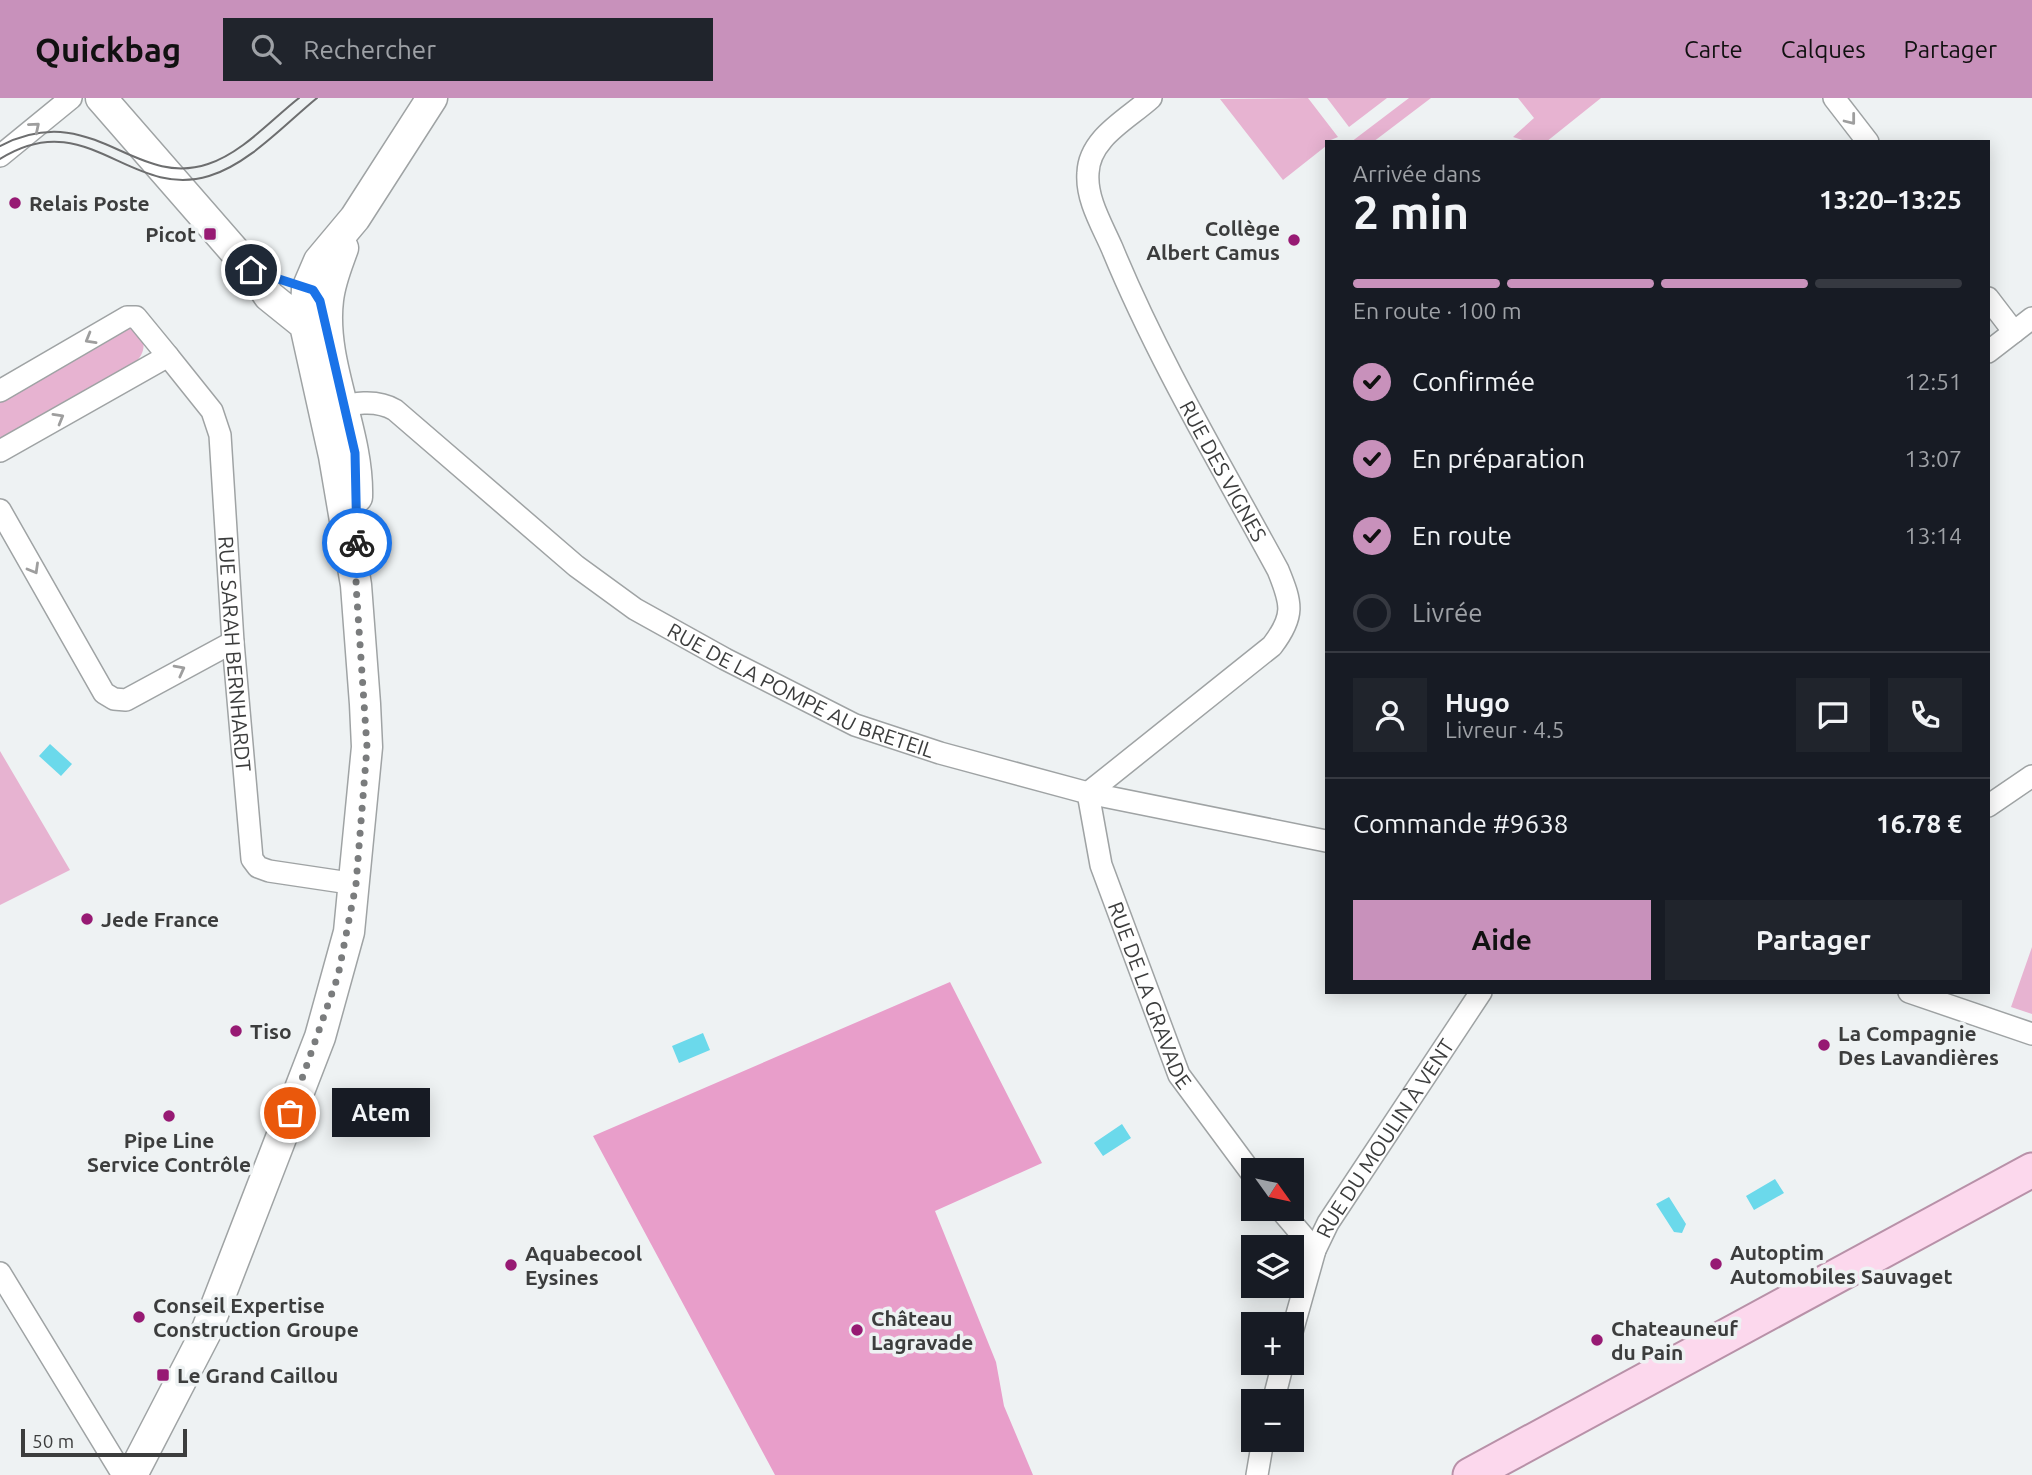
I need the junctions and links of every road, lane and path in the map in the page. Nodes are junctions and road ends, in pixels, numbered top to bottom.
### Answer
1 (71, 98) edge
2 (102, 98) edge
3 (432, 98) edge
4 (1151, 98) edge
5 (1834, 98) edge
6 (1866, 140) edge
7 (0, 156) edge
8 (355, 218) junction
9 (251, 270) junction
10 (307, 289) junction
11 (1990, 299) edge
12 (2026, 325) edge
13 (316, 327) junction
14 (1990, 351) edge
15 (168, 356) junction
16 (0, 391) edge
17 (334, 408) junction
18 (0, 451) edge
19 (0, 510) edge
20 (233, 642) junction
21 (2032, 776) edge
22 (1088, 793) junction
23 (1990, 805) edge
24 (1325, 841) edge
25 (356, 884) junction
26 (1480, 994) edge
27 (1924, 994) edge
28 (1947, 997) edge
29 (2032, 1034) edge
30 (1241, 1159) edge
31 (2032, 1170) edge
32 (1291, 1222) edge
33 (1315, 1250) junction
34 (0, 1273) edge
35 (1298, 1312) edge
36 (1261, 1452) edge
37 (122, 1475) edge
38 (132, 1475) edge
39 (1257, 1475) edge
40 (1470, 1475) edge

7 -> 1 street
2 - 9 street
3 - 8 street
4 - 22 street, RUE DES VIGNES
5 -> 6 street
8 - 10 street
8 - 13 street
9 - 10 street
9 - 13 street
10 - 13 street
11 - 12 street
12 - 14 street
13 - 17 street
15 -> 16 street, RUE SARAH BERNHARDT
18 -> 15 street
15 - 20 street, RUE SARAH BERNHARDT
17 - 22 street, RUE DE LA POMPE AU BRETEIL
17 - 25 street
19 -> 20 street
20 - 25 street, RUE SARAH BERNHARDT
21 - 23 street
22 - 24 street, RUE DE LA POMPE AU BRETEIL
22 - 30 street, RUE DE LA GRAVADE
25 - 38 street
26 - 33 street, RUE DU MOULIN À VENT
27 - 28 street
28 - 29 street
31 - 40 main road
32 - 33 street
33 - 35 street, RUE DU MOULIN À VENT
34 - 37 street
36 - 39 street

